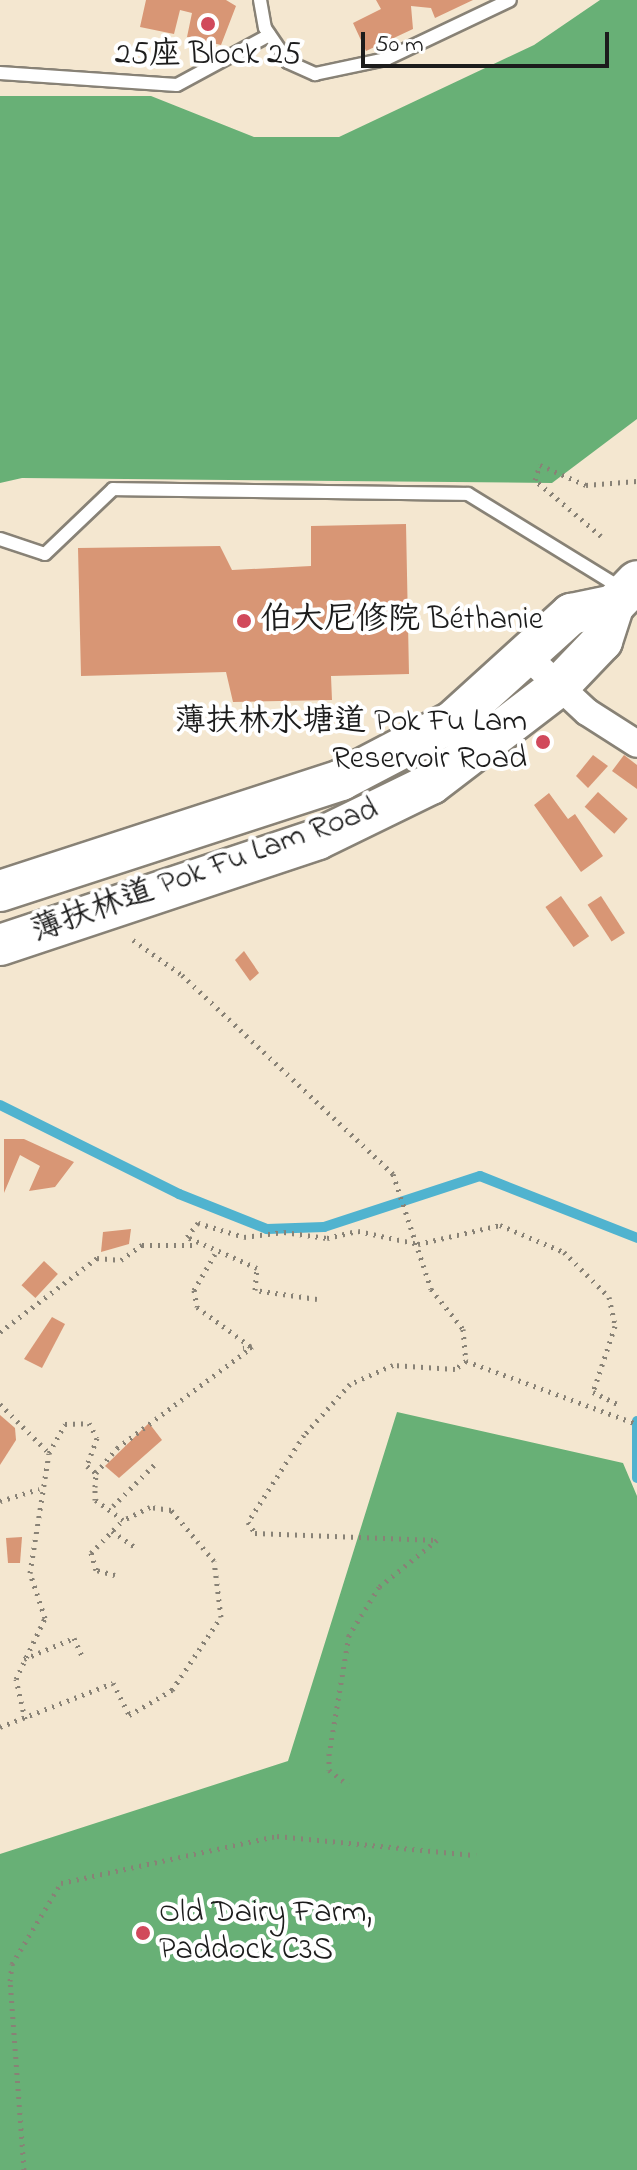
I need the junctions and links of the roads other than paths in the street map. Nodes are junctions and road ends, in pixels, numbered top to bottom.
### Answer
1 (260, 0) edge
2 (510, 0) edge
3 (269, 35) junction
4 (0, 73) edge
5 (0, 539) edge
6 (625, 592) edge
7 (529, 658) junction
8 (558, 687) junction
9 (637, 744) edge
10 (0, 891) edge
11 (0, 945) edge

1 - 3 lane
2 - 3 lane
3 - 4 lane
5 - 6 lane
6 - 7 main road, 薄扶林道 Pok Fu Lam Road
6 - 8 main road, 薄扶林道 Pok Fu Lam Road
7 - 8 street
7 - 10 main road, 薄扶林道 Pok Fu Lam Road
8 - 9 street
8 - 11 main road, 薄扶林道 Pok Fu Lam Road

